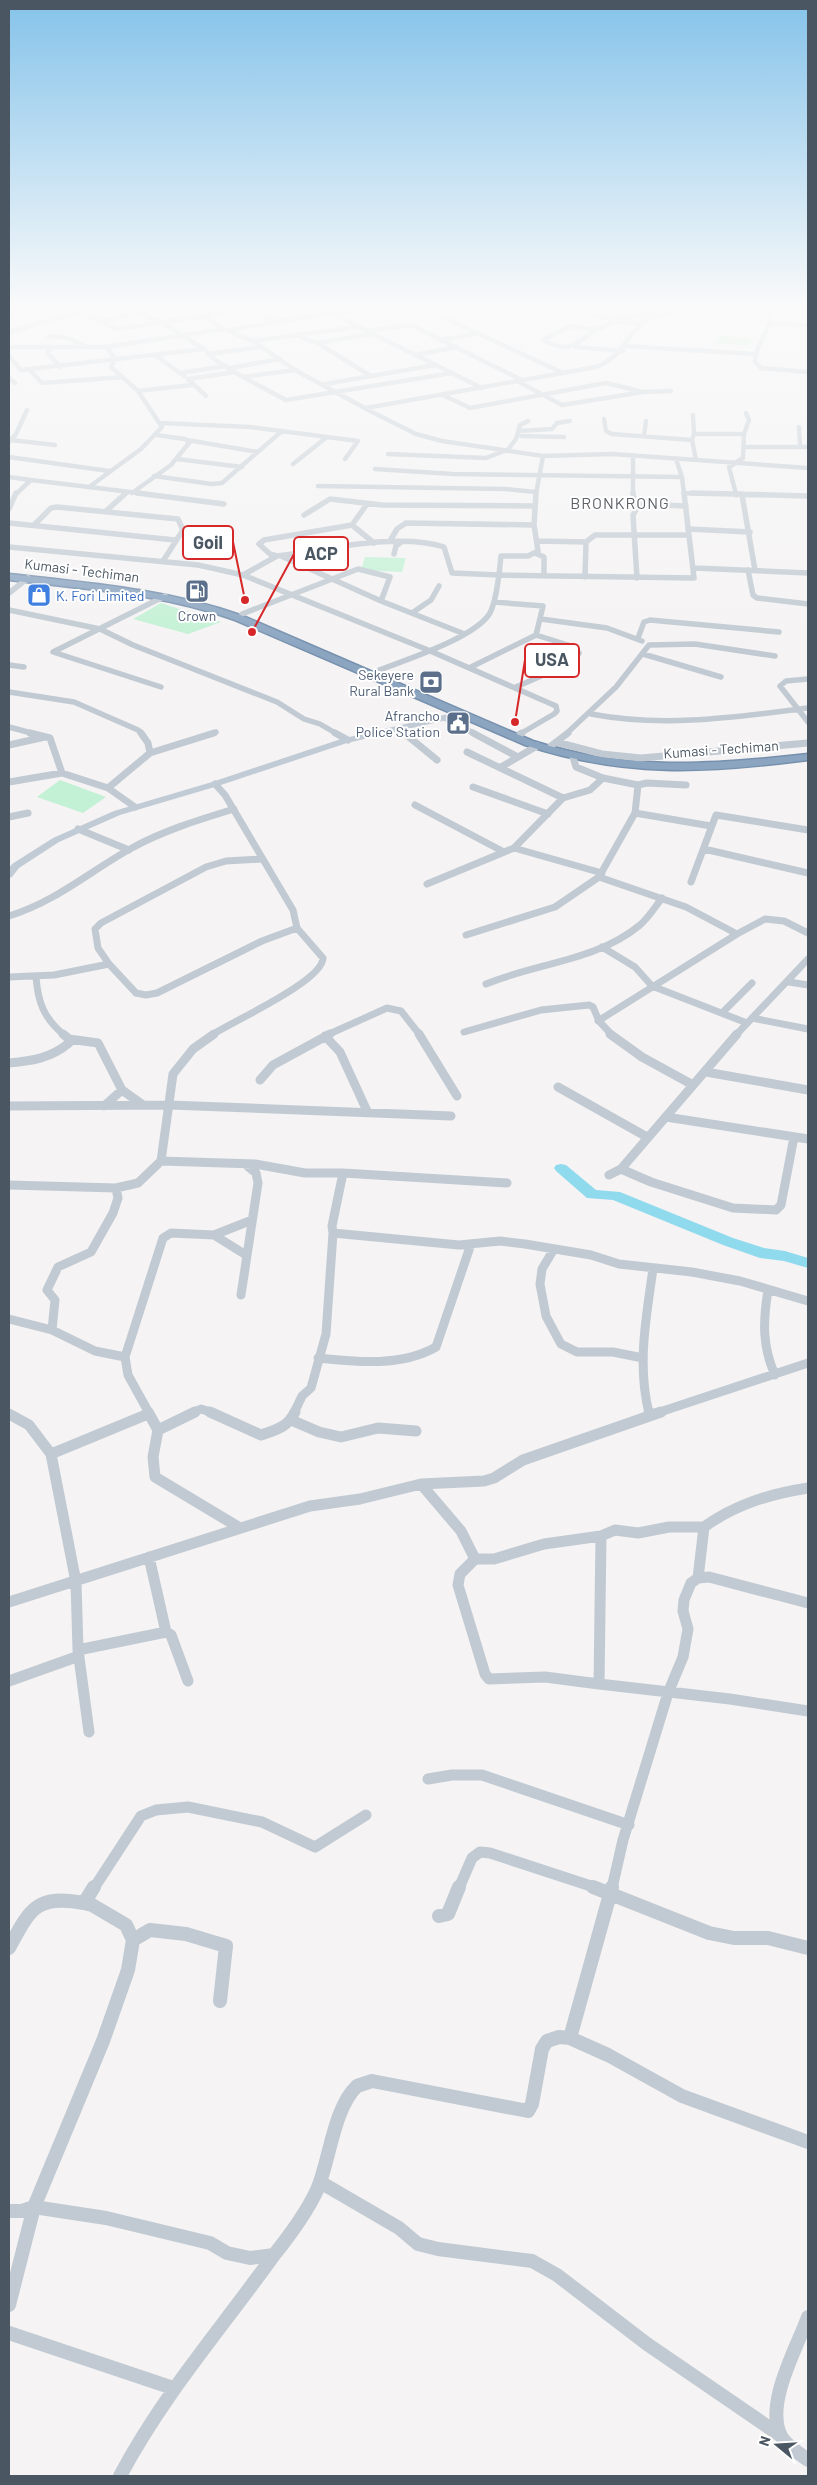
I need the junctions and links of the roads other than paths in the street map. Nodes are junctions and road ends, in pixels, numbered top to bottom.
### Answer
1 (22, 419) edge
2 (157, 419) edge
3 (387, 419) edge
4 (604, 419) dead end
5 (693, 419) edge
6 (749, 419) edge
7 (528, 421) dead end
8 (570, 421) dead end
9 (646, 421) dead end
10 (160, 423) junction
11 (799, 428) dead end
12 (282, 431) junction
13 (517, 434) junction
14 (744, 434) junction
15 (156, 436) junction
16 (644, 436) junction
17 (327, 437) junction
18 (564, 437) dead end
19 (693, 437) junction
20 (187, 440) junction
21 (10, 441) edge
22 (200, 442) junction
23 (56, 445) dead end
24 (800, 446) junction
25 (745, 447) junction
26 (808, 447) edge
27 (186, 448) junction
28 (505, 451) junction
29 (258, 452) junction
30 (388, 454) dead end
31 (543, 456) junction
32 (633, 456) junction
33 (9, 457) edge
34 (177, 459) junction
35 (344, 459) dead end
36 (676, 459) junction
37 (696, 460) junction
38 (733, 463) junction
39 (293, 464) dead end
40 (242, 467) junction
41 (808, 468) edge
42 (375, 470) dead end
43 (109, 471) junction
44 (540, 475) junction
45 (154, 476) junction
46 (632, 476) junction
47 (9, 477) edge
48 (682, 477) junction
49 (31, 480) junction
50 (318, 486) dead end
51 (90, 487) junction
52 (9, 492) edge
53 (17, 492) junction
54 (129, 492) junction
55 (536, 492) junction
56 (684, 493) junction
57 (739, 495) junction
58 (808, 496) edge
59 (224, 504) dead end
60 (367, 504) junction
61 (639, 505) junction
62 (535, 506) junction
63 (686, 506) junction
64 (9, 509) edge
65 (106, 511) junction
66 (304, 515) dead end
67 (9, 523) edge
68 (34, 525) junction
69 (534, 525) junction
70 (352, 526) junction
71 (689, 532) junction
72 (750, 532) junction
73 (635, 534) junction
74 (175, 540) junction
75 (390, 541) junction
76 (537, 541) junction
77 (401, 542) junction
78 (586, 542) junction
79 (374, 543) junction
80 (9, 547) edge
81 (394, 554) dead end
82 (535, 554) junction
83 (279, 556) junction
84 (163, 561) junction
85 (694, 568) junction
86 (752, 570) junction
87 (808, 573) edge
88 (243, 575) junction
89 (9, 576) edge
90 (499, 576) junction
91 (544, 576) junction
92 (585, 577) junction
93 (28, 578) junction
94 (637, 578) junction
95 (331, 580) junction
96 (440, 586) dead end
97 (9, 593) edge
98 (293, 595) junction
99 (165, 596) junction
100 (381, 601) junction
101 (494, 602) junction
102 (808, 604) edge
103 (9, 610) edge
104 (412, 613) junction
105 (242, 614) junction
106 (541, 618) junction
107 (100, 629) junction
108 (779, 632) dead end
109 (462, 633) junction
110 (536, 635) junction
111 (638, 638) junction
112 (307, 644) junction
113 (648, 645) junction
114 (428, 650) junction
115 (642, 654) junction
116 (774, 656) dead end
117 (9, 665) edge
118 (24, 668) dead end
119 (469, 668) junction
120 (377, 671) junction
121 (721, 677) dead end
122 (808, 679) edge
123 (161, 687) dead end
124 (516, 687) junction
125 (9, 692) edge
126 (808, 708) edge
127 (798, 709) junction
128 (461, 714) junction
129 (590, 714) junction
130 (445, 718) junction
131 (808, 722) edge
132 (9, 727) edge
133 (400, 729) junction
134 (216, 732) dead end
135 (520, 734) junction
136 (48, 737) junction
137 (348, 740) junction
138 (808, 743) edge
139 (553, 744) junction
140 (9, 745) edge
141 (537, 746) junction
142 (467, 752) dead end
143 (150, 753) junction
144 (808, 753) edge
145 (518, 757) junction
146 (573, 757) junction
147 (808, 757) edge
148 (437, 760) dead end
149 (500, 767) junction
150 (62, 773) junction
151 (603, 778) junction
152 (9, 781) edge
153 (216, 784) junction
154 (638, 785) junction
155 (686, 786) dead end
156 (473, 787) dead end
157 (108, 788) junction
158 (563, 798) junction
159 (414, 805) dead end
160 (135, 807) junction
161 (234, 809) junction
162 (634, 812) junction
163 (28, 813) dead end
164 (548, 814) junction
165 (9, 817) edge
166 (711, 826) junction
167 (78, 829) junction
168 (808, 830) edge
169 (514, 848) junction
170 (704, 849) junction
171 (129, 850) junction
172 (504, 852) junction
173 (261, 859) junction
174 (808, 873) edge
175 (9, 875) edge
176 (601, 875) junction
177 (691, 882) dead end
178 (427, 884) dead end
179 (662, 898) junction
180 (9, 916) edge
181 (297, 928) junction
182 (808, 933) edge
183 (737, 934) junction
184 (466, 935) dead end
185 (602, 947) junction
186 (808, 960) edge
187 (109, 964) junction
188 (9, 977) edge
189 (36, 977) junction
190 (789, 982) junction
191 (752, 983) dead end
192 (486, 984) dead end
193 (808, 985) edge
194 (652, 986) junction
195 (722, 1013) junction
196 (598, 1021) junction
197 (750, 1021) junction
198 (808, 1028) edge
199 (464, 1032) dead end
200 (325, 1036) junction
201 (69, 1039) junction
202 (9, 1063) edge
203 (706, 1072) junction
204 (260, 1080) dead end
205 (693, 1085) junction
206 (558, 1087) dead end
207 (122, 1090) junction
208 (808, 1090) edge
209 (457, 1096) dead end
210 (170, 1105) junction
211 (9, 1106) edge
212 (104, 1106) junction
213 (143, 1106) junction
214 (367, 1112) junction
215 (451, 1116) dead end
216 (666, 1117) junction
217 (647, 1137) junction
218 (794, 1137) junction
219 (808, 1140) edge
220 (161, 1161) junction
221 (245, 1164) junction
222 (621, 1169) junction
223 (343, 1173) junction
224 (609, 1175) dead end
225 (507, 1183) dead end
226 (9, 1185) edge
227 (117, 1193) junction
228 (252, 1220) junction
229 (333, 1233) junction
230 (214, 1235) junction
231 (471, 1244) junction
232 (554, 1249) junction
233 (246, 1255) junction
234 (653, 1269) junction
235 (768, 1290) junction
236 (241, 1296) dead end
237 (808, 1301) edge
238 (9, 1319) edge
239 (52, 1330) junction
240 (125, 1357) junction
241 (318, 1358) junction
242 (643, 1358) junction
243 (808, 1363) edge
244 (775, 1375) junction
245 (9, 1414) edge
246 (148, 1414) junction
247 (649, 1414) junction
248 (291, 1420) junction
249 (158, 1430) junction
250 (416, 1431) dead end
251 (51, 1454) junction
252 (421, 1484) junction
253 (808, 1488) edge
254 (704, 1527) junction
255 (240, 1528) junction
256 (600, 1536) junction
257 (149, 1557) junction
258 (475, 1559) junction
259 (698, 1578) junction
260 (76, 1582) junction
261 (9, 1602) edge
262 (808, 1603) edge
263 (166, 1632) junction
264 (79, 1653) junction
265 (9, 1681) edge
266 (188, 1681) dead end
267 (599, 1684) junction
268 (668, 1693) junction
269 (808, 1711) edge
270 (90, 1732) dead end
271 (428, 1779) dead end
272 (366, 1816) dead end
273 (628, 1825) junction
274 (611, 1894) junction
275 (84, 1903) junction
276 (439, 1916) dead end
277 (126, 1926) junction
278 (150, 1930) junction
279 (133, 1940) junction
280 (9, 1948) edge
281 (808, 1948) edge
282 (220, 2001) dead end
283 (570, 2038) junction
284 (808, 2142) edge
285 (320, 2182) junction
286 (34, 2207) junction
287 (9, 2211) edge
288 (274, 2255) junction
289 (9, 2305) edge
290 (808, 2317) edge
291 (9, 2333) edge
292 (173, 2388) junction
293 (780, 2435) junction
294 (808, 2460) edge
295 (120, 2476) edge

1 - 21 street
2 - 10 street
3 - 28 street
4 - 16 street
5 - 19 street
6 - 14 street
7 - 13 street
8 - 13 street
9 - 16 street
10 - 12 street
10 - 15 street
11 - 24 street
12 - 17 street
12 - 29 street
13 - 18 street
13 - 28 street
14 - 19 street
14 - 25 street
15 - 20 street
15 - 43 street
16 - 19 street
17 - 35 street
17 - 39 street
19 - 37 street
20 - 22 street
20 - 27 street
21 - 23 street
22 - 27 street
22 - 29 street
24 - 25 street
24 - 26 street
25 - 38 street
27 - 34 street
28 - 30 street
28 - 31 street
29 - 40 street
31 - 32 street
31 - 44 street
32 - 36 street
32 - 46 street
33 - 43 street
34 - 40 street
34 - 45 street
36 - 37 street
36 - 48 street
37 - 38 street
38 - 41 street
38 - 57 street
40 - 45 street
42 - 44 street
43 - 51 street
44 - 46 street
44 - 55 street
45 - 54 street
46 - 48 street
46 - 61 street
47 - 49 street
48 - 56 street
49 - 51 street
49 - 53 street
50 - 55 street
51 - 54 street
52 - 53 street
53 - 64 street
54 - 59 street
54 - 65 street
55 - 62 street
56 - 57 street
56 - 63 street
57 - 58 street
57 - 72 street
60 - 62 street
60 - 66 street
60 - 70 street
61 - 63 street
61 - 73 street
62 - 69 street
63 - 71 street
65 - 68 street
65 - 74 street
67 - 68 street
68 - 74 street
69 - 75 street
69 - 76 street
70 - 79 street
70 - 83 street
71 - 72 street
71 - 73 street
71 - 85 street
72 - 86 street
73 - 78 street
73 - 94 street
74 - 84 street
75 - 77 street
75 - 79 street
76 - 78 street
76 - 82 street
77 - 81 street
77 - 90 street
78 - 92 street
79 - 83 street
80 - 84 street
82 - 90 street
82 - 91 street
83 - 88 street
83 - 95 street
84 - 88 street
85 - 86 street
85 - 94 street
86 - 87 street
86 - 102 street
88 - 98 street
89 - 93 highway, Kumasi - Techiman
90 - 91 street
90 - 101 street
91 - 92 street
92 - 94 street
93 - 97 street
93 - 99 highway, Kumasi - Techiman
93 - 105 highway
95 - 98 street
95 - 100 street
95 - 100 street
96 - 104 street
98 - 105 street
98 - 114 street
99 - 107 street
99 - 112 highway, Kumasi - Techiman
100 - 104 street
101 - 106 street
101 - 109 street
103 - 107 street
104 - 109 street
105 - 112 highway
106 - 110 street
106 - 111 street
107 - 123 street
107 - 137 street
108 - 111 street
109 - 114 street
110 - 119 street
110 - 124 street
111 - 113 street
112 - 120 highway
112 - 128 highway, Kumasi - Techiman
113 - 115 street
113 - 116 street
114 - 119 street
114 - 120 street
115 - 121 street
115 - 129 street
117 - 118 street
119 - 124 street
120 - 135 highway
122 - 127 street
124 - 135 street
125 - 143 street
126 - 127 street
127 - 129 street
127 - 131 street
128 - 130 street
128 - 141 highway, Kumasi - Techiman
129 - 139 street
130 - 133 street
130 - 145 street
132 - 136 street
133 - 137 street
133 - 148 street
134 - 143 street
135 - 139 highway
136 - 140 street
136 - 150 street
137 - 153 street
138 - 139 street
139 - 144 highway
141 - 145 street
141 - 146 highway, Kumasi - Techiman
142 - 149 street
143 - 157 street
145 - 149 street
146 - 147 highway, Kumasi - Techiman
146 - 151 street
149 - 158 street
150 - 152 street
150 - 157 street
151 - 154 street
151 - 158 street
153 - 160 street
153 - 161 street
154 - 155 street
154 - 162 street
156 - 164 street
157 - 160 street
158 - 164 street
159 - 172 street
160 - 167 street
161 - 171 street
161 - 173 street
162 - 166 street
162 - 176 street
163 - 165 street
164 - 169 street
166 - 168 street
166 - 170 street
167 - 171 street
167 - 175 street
169 - 172 street
169 - 176 street
170 - 174 street
170 - 177 street
171 - 180 street
172 - 178 street
173 - 181 street
173 - 187 street
176 - 179 street
176 - 184 street
179 - 183 street
179 - 185 street
181 - 187 street
181 - 210 street
182 - 183 street
183 - 194 street
185 - 192 street
185 - 194 street
186 - 190 street
187 - 189 street
188 - 189 street
189 - 201 street
190 - 193 street
190 - 197 street
191 - 195 street
194 - 195 street
194 - 196 street
195 - 197 street
196 - 199 street
196 - 205 street
197 - 198 street
197 - 203 street
200 - 204 street
200 - 209 street
200 - 214 street
201 - 202 street
201 - 207 street
203 - 205 street
203 - 208 street
205 - 216 street
206 - 217 street
207 - 212 street
207 - 213 street
210 - 213 street
210 - 214 street
210 - 220 street
211 - 212 street
212 - 213 street
214 - 215 street
216 - 217 street
216 - 218 street
217 - 222 street
218 - 219 street
218 - 222 street
220 - 221 street
220 - 227 street
221 - 223 street
221 - 228 street
222 - 224 street
223 - 225 street
223 - 229 street
226 - 227 street
227 - 239 street
228 - 230 street
228 - 233 street
229 - 231 street
229 - 241 street
230 - 233 street
230 - 240 street
231 - 232 street
231 - 241 street
232 - 234 street
232 - 242 street
233 - 236 street
234 - 235 street
234 - 242 street
235 - 237 street
235 - 244 street
238 - 239 street
239 - 240 street
240 - 246 street
241 - 248 street
242 - 247 street
243 - 244 street
244 - 247 street
245 - 251 street
246 - 249 street
246 - 251 street
247 - 252 street
248 - 249 street
248 - 250 street
249 - 255 street
251 - 260 street
252 - 255 street
252 - 258 street
253 - 254 street
254 - 256 street
254 - 259 street
255 - 257 street
256 - 258 street
256 - 267 street
257 - 260 street
257 - 263 street
258 - 267 street
259 - 262 street
259 - 268 street
260 - 261 street
260 - 264 street
263 - 264 street
263 - 266 street
264 - 265 street
264 - 270 street
267 - 268 street
268 - 269 street
268 - 273 street
271 - 273 street
272 - 275 street
273 - 274 street
274 - 276 street
274 - 281 street
274 - 283 street
275 - 277 street
275 - 280 street
277 - 278 street
277 - 279 street
278 - 279 street
278 - 282 street
279 - 286 street
283 - 284 street
283 - 285 street
285 - 288 street
285 - 293 street
286 - 287 street
286 - 288 street
286 - 289 street
288 - 292 street
290 - 293 street
291 - 292 street
292 - 295 street
293 - 294 street

